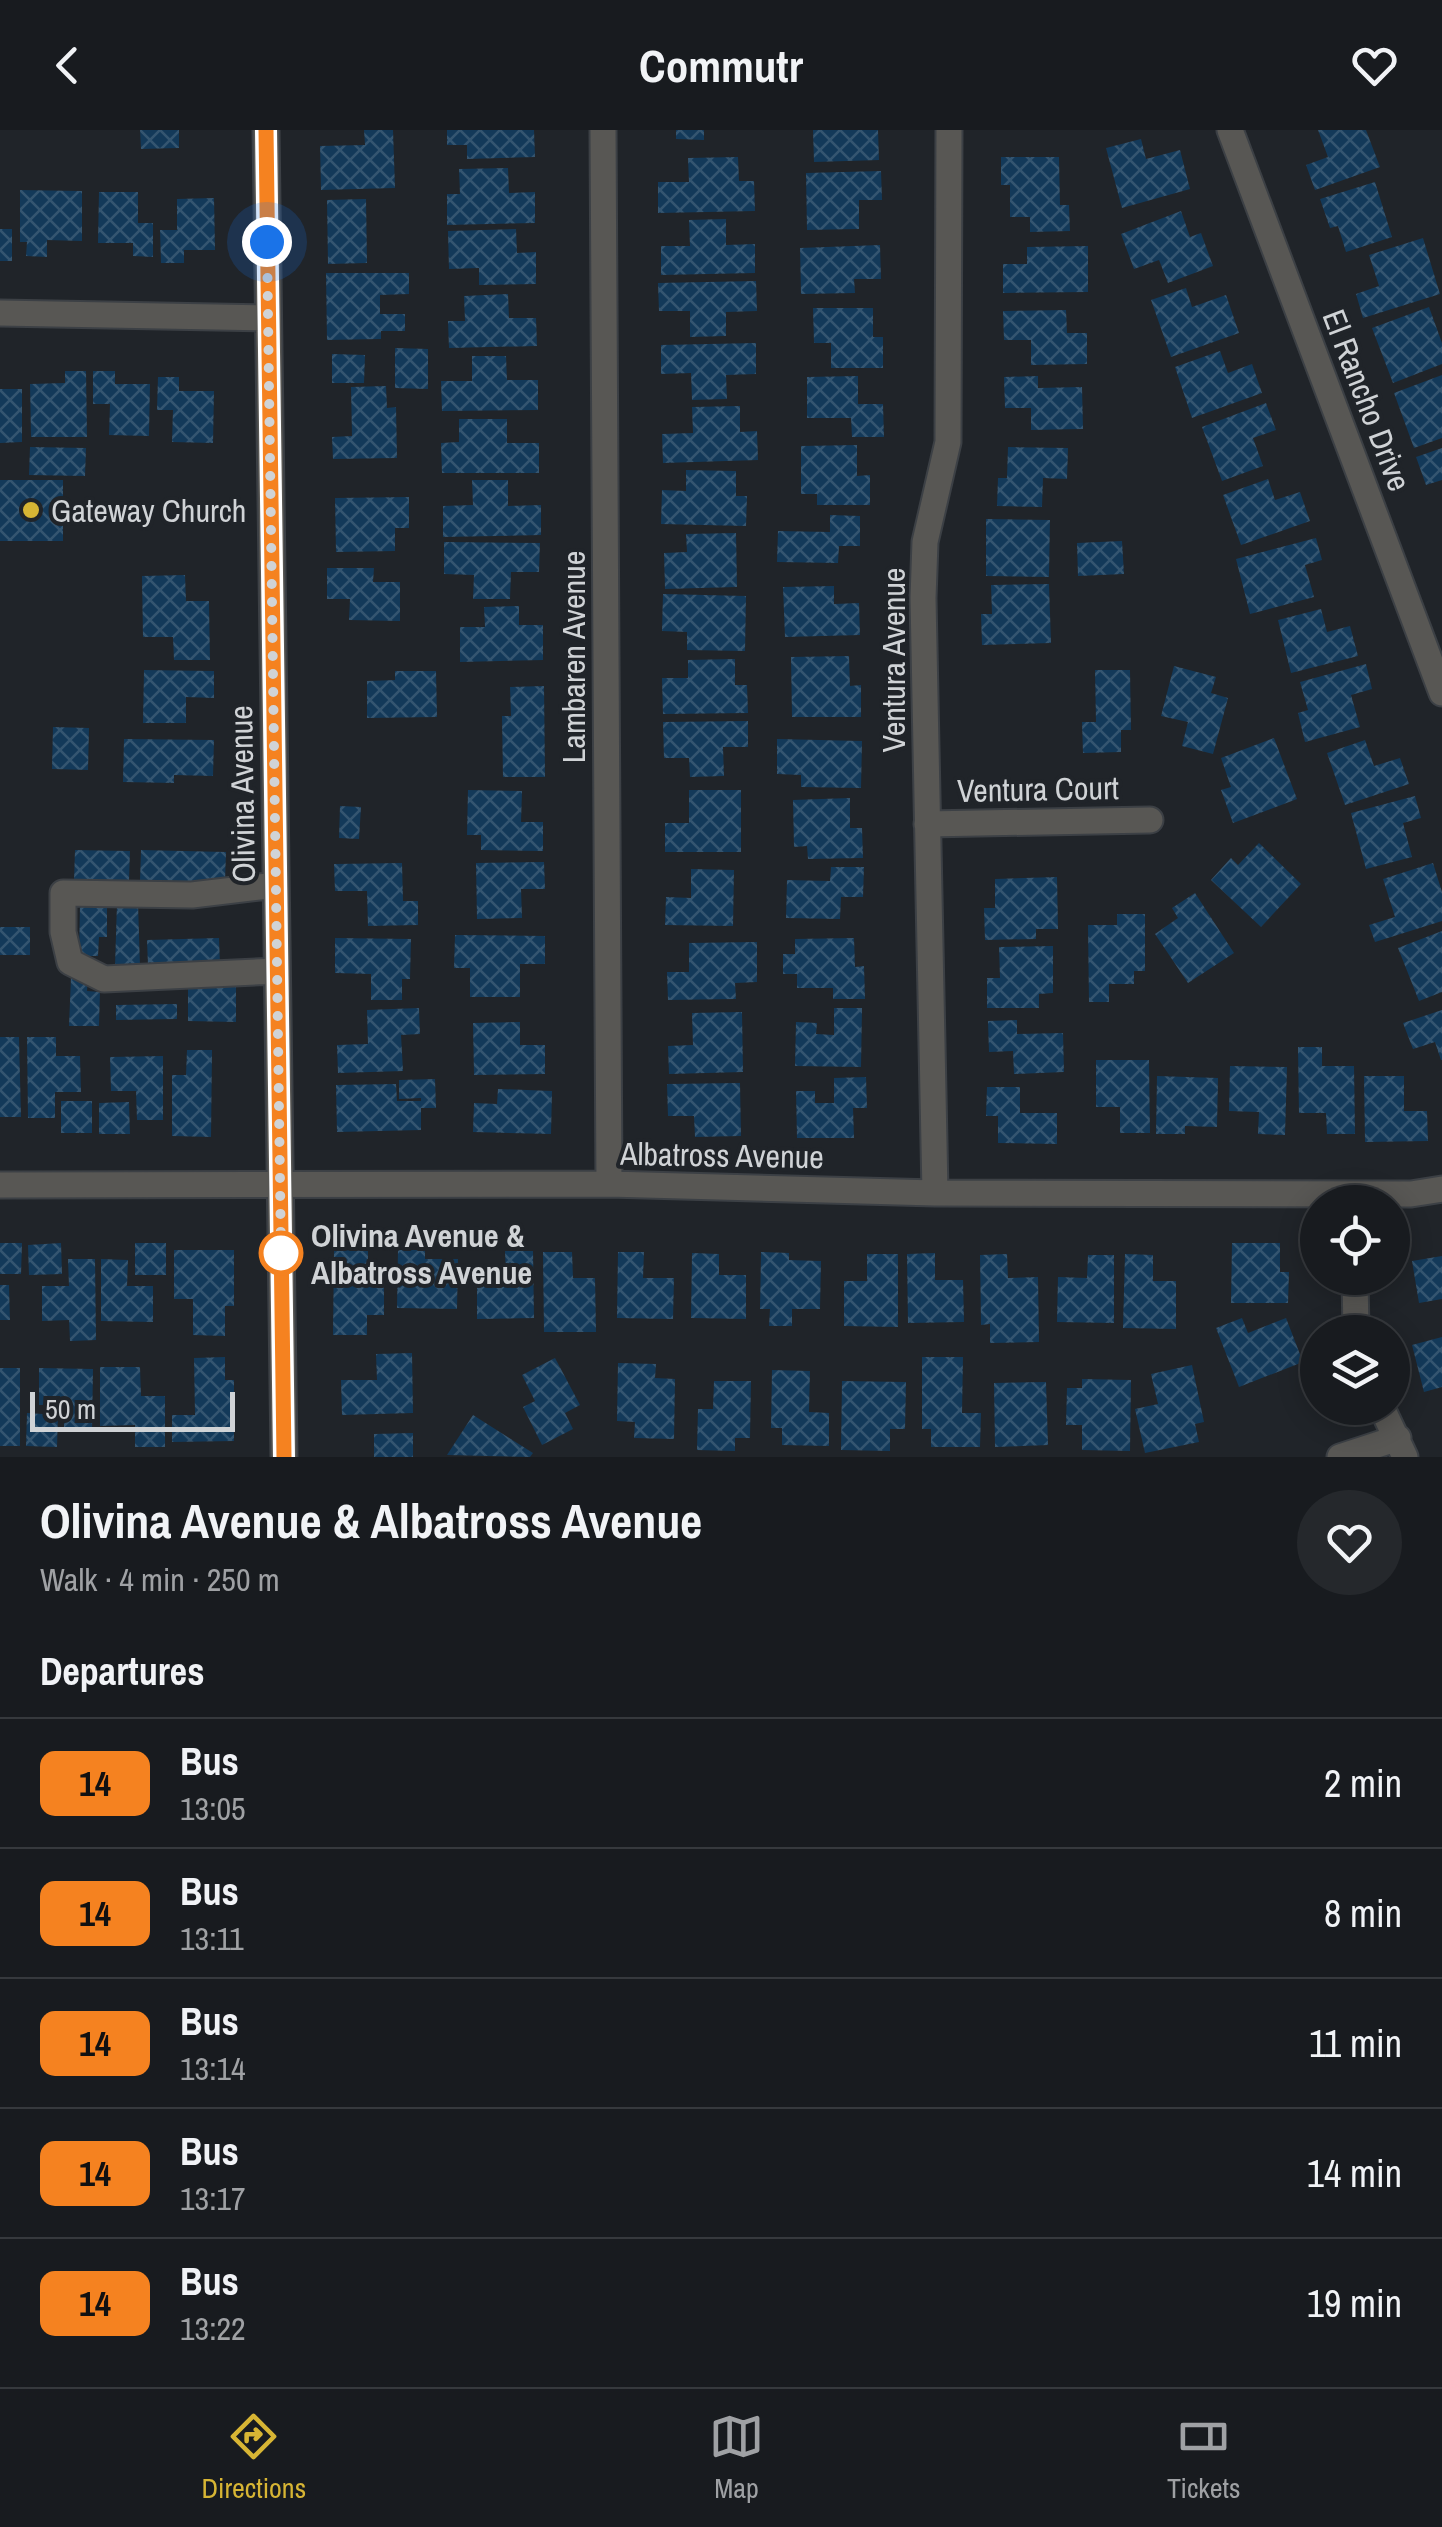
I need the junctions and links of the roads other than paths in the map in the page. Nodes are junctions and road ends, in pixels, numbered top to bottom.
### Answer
1 (266, 130) edge
2 (602, 130) edge
3 (949, 130) edge
4 (1230, 130) edge
5 (0, 313) edge
6 (268, 318) junction
7 (1442, 692) edge
8 (1150, 820) dead end
9 (928, 824) junction
10 (276, 885) junction
11 (276, 971) junction
12 (279, 1183) junction
13 (609, 1184) junction
14 (0, 1185) edge
15 (1442, 1190) edge
16 (935, 1193) junction
17 (1410, 1194) edge
18 (1300, 1197) edge
19 (1390, 1425) edge
20 (1402, 1448) edge
21 (284, 1457) edge
22 (1340, 1457) edge

1 - 6 street, Olivina Avenue
2 - 13 street, Lambaren Avenue
3 - 9 street, Ventura Avenue
4 - 7 street, El Rancho Drive
5 - 6 street
6 - 10 street, Olivina Avenue
8 - 9 street, Ventura Court
9 - 16 street, Ventura Avenue
10 - 11 street, Olivina Avenue
10 - 11 street
11 - 12 street, Olivina Avenue
12 - 13 street, Albatross Avenue
12 - 14 street, Albatross Avenue
12 - 21 street, Olivina Avenue
13 - 16 street, Albatross Avenue
15 - 17 street, Albatross Avenue
16 - 18 street, Albatross Avenue
19 - 20 street
20 - 22 street

